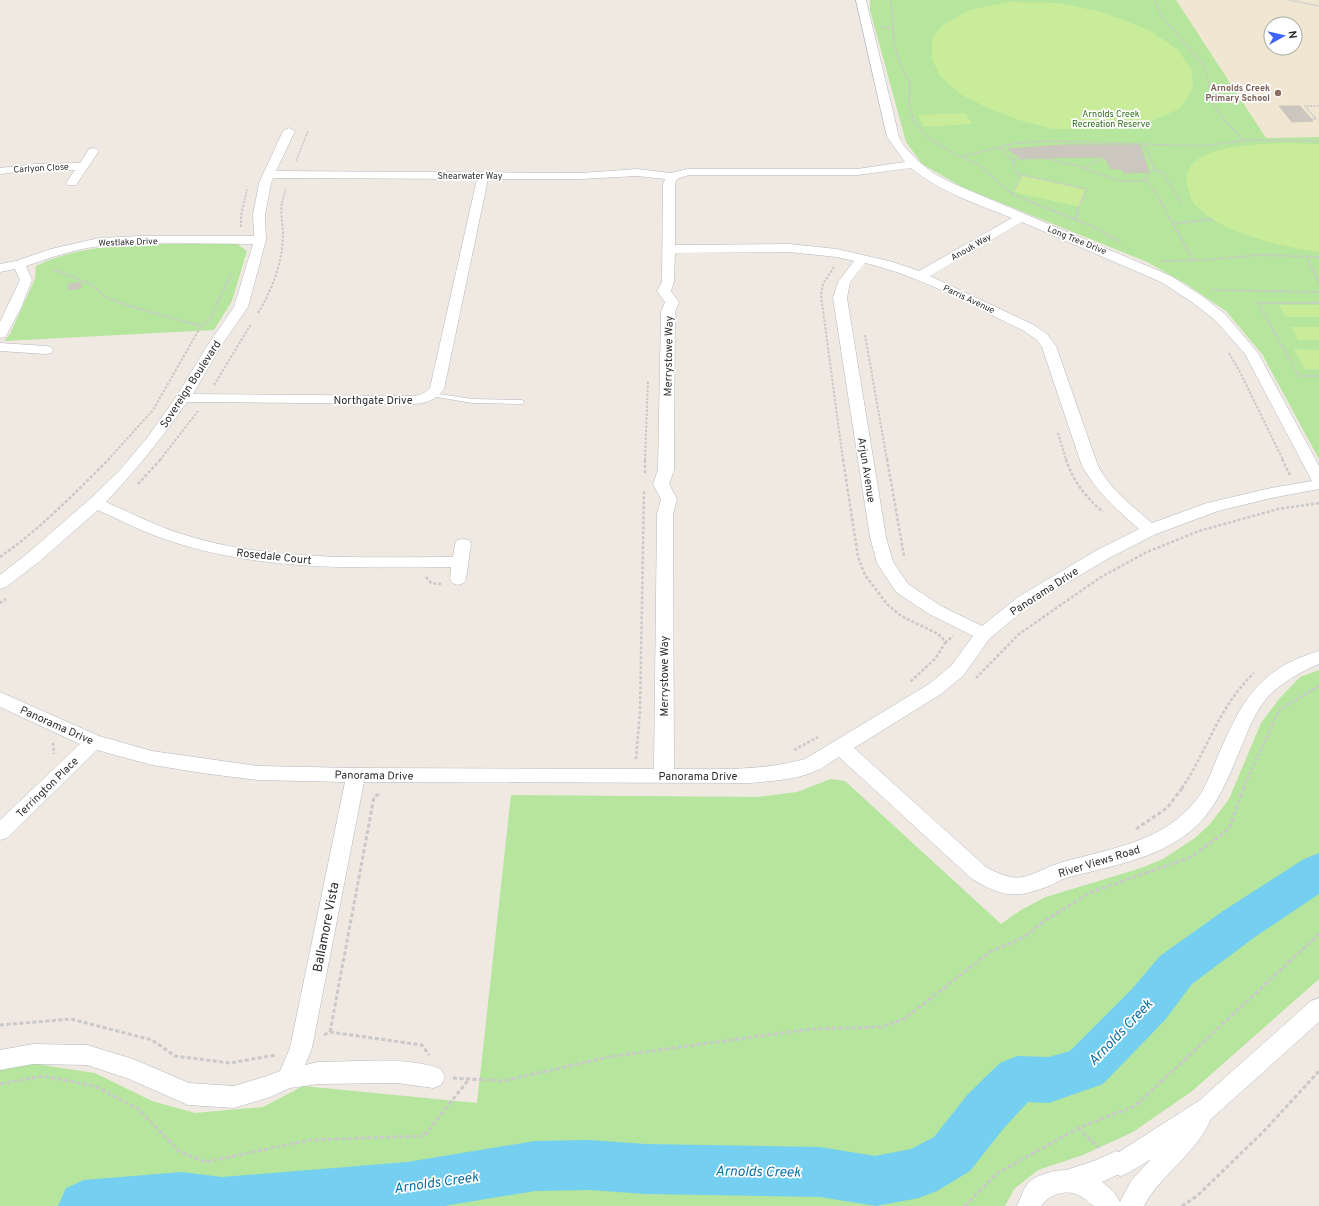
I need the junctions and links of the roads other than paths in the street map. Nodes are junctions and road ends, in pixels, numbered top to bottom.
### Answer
1 (861, 0) edge
2 (288, 131) dead end
3 (93, 151) dead end
4 (912, 164) junction
5 (82, 166) junction
6 (0, 170) edge
7 (268, 174) junction
8 (483, 176) junction
9 (672, 177) junction
10 (72, 183) dead end
11 (1022, 218) junction
12 (260, 240) junction
13 (669, 249) junction
14 (858, 264) junction
15 (0, 268) edge
16 (20, 268) junction
17 (920, 276) junction
18 (0, 334) edge
19 (0, 347) edge
20 (46, 350) dead end
21 (433, 395) junction
22 (183, 398) junction
23 (522, 402) dead end
24 (1319, 480) edge
25 (1319, 484) edge
26 (96, 503) junction
27 (1150, 530) junction
28 (463, 544) dead end
29 (460, 562) junction
30 (458, 579) dead end
31 (0, 582) edge
32 (984, 634) junction
33 (1319, 657) edge
34 (2, 698) edge
35 (94, 742) junction
36 (840, 746) junction
37 (356, 775) junction
38 (664, 776) junction
39 (0, 832) edge
40 (1319, 1008) edge
41 (0, 1060) edge
42 (433, 1077) road end
43 (288, 1078) junction
44 (1208, 1108) junction
45 (1067, 1181) junction
46 (1029, 1206) edge
47 (1110, 1206) edge
48 (1131, 1206) edge

1 - 4 street, Long Tree Drive
2 - 7 street, Sovereign Boulevard
3 - 5 street, Carlyon Close
4 - 9 street
4 - 11 street, Long Tree Drive
5 - 6 street, Carlyon Close
5 - 10 street, Carlyon Close
7 - 8 street, Shearwater Way
7 - 12 street, Sovereign Boulevard
8 - 9 street, Shearwater Way
8 - 21 street
9 - 13 street, Merrystowe Way
11 - 17 street, Anouk Way
11 - 24 street, Long Tree Drive
12 - 16 street, Westlake Drive
12 - 22 street, Sovereign Boulevard
13 - 14 street, Parris Avenue
13 - 38 street, Merrystowe Way
14 - 17 street, Parris Avenue
14 - 32 street, Arjun Avenue
15 - 16 street, Westlake Drive
16 - 18 street
17 - 27 street, Parris Avenue
19 - 20 street
21 - 22 street, Northgate Drive
21 - 23 lane
22 - 26 street, Sovereign Boulevard
25 - 27 street, Panorama Drive
26 - 29 street, Rosedale Court
26 - 31 street, Sovereign Boulevard
27 - 32 street, Panorama Drive
28 - 29 street
29 - 30 street
32 - 36 street, Panorama Drive
33 - 36 street, River Views Road
34 - 35 street, Panorama Drive
35 - 37 street, Panorama Drive
35 - 39 street, Terrington Place
36 - 38 street, Panorama Drive
37 - 38 street, Panorama Drive
37 - 43 street, Ballamore Vista
40 - 44 street
41 - 43 street
42 - 43 street
44 - 45 street
44 - 48 street
45 - 46 street
45 - 47 street

